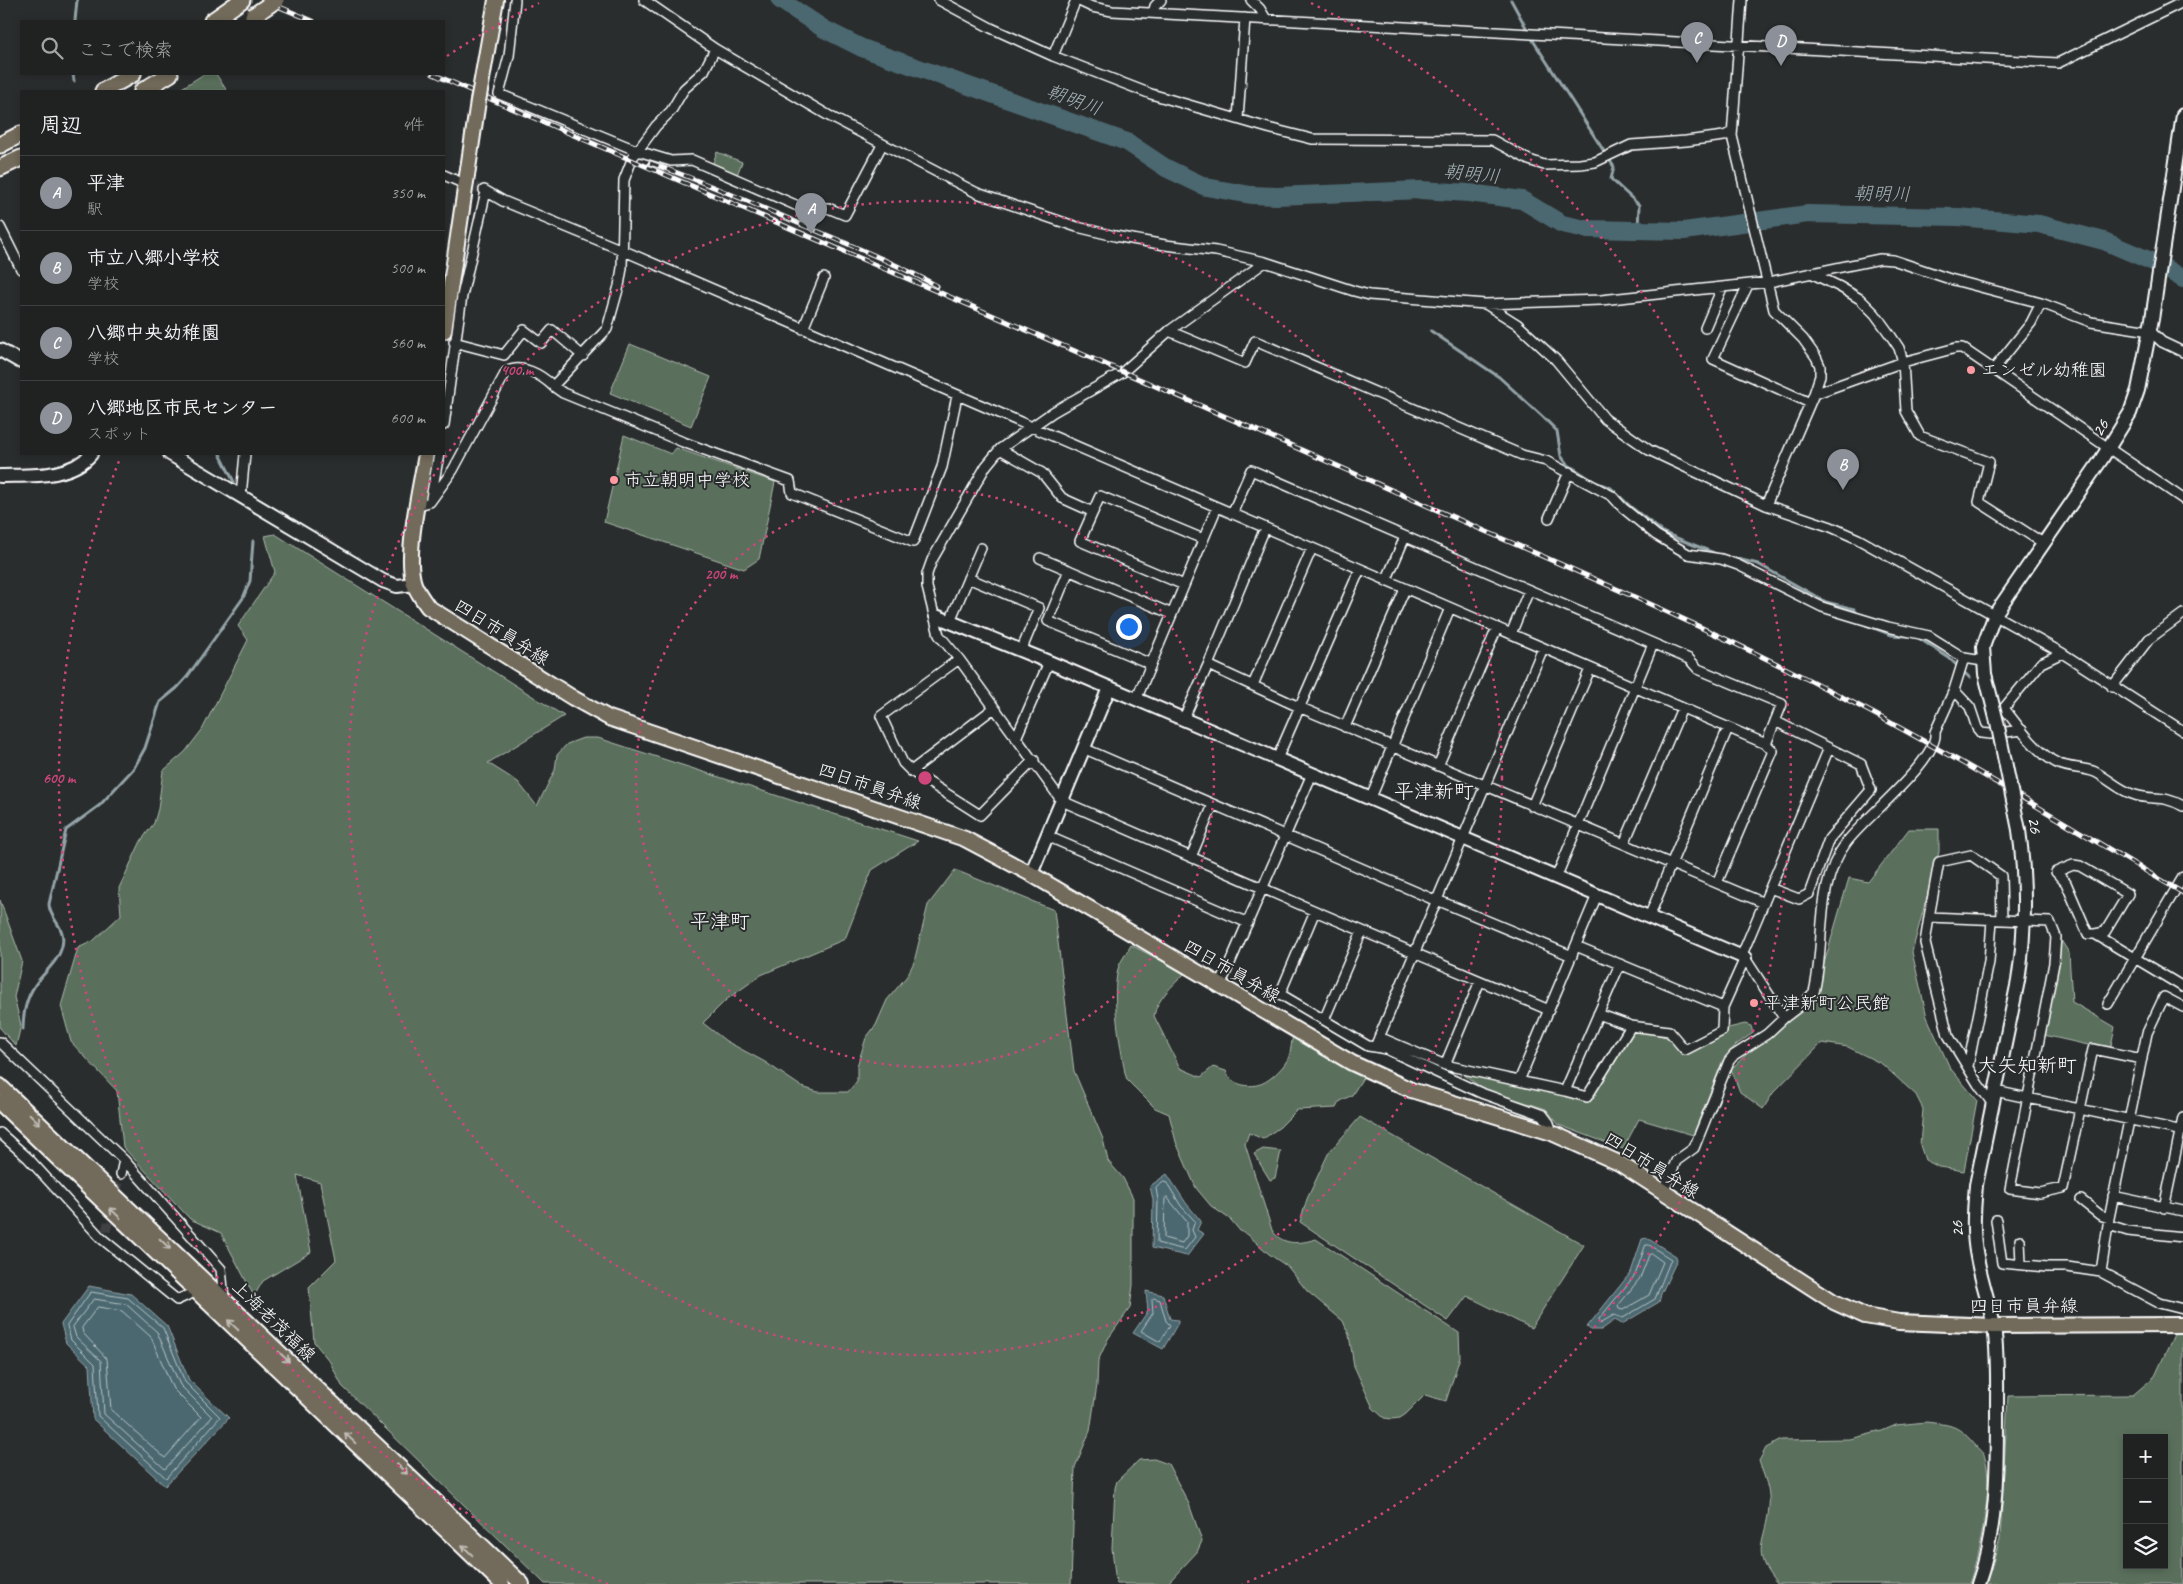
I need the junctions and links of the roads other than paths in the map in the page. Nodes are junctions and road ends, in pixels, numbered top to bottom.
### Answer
1 (276, 0) edge
2 (496, 0) edge
3 (515, 0) edge
4 (644, 0) edge
5 (939, 0) edge
6 (1076, 0) edge
7 (1161, 0) edge
8 (1251, 0) edge
9 (1742, 0) edge
10 (2183, 2) edge
11 (237, 3) edge
12 (1153, 13) junction
13 (1245, 18) junction
14 (250, 19) edge
15 (1266, 19) junction
16 (213, 20) edge
17 (1739, 46) junction
18 (715, 49) junction
19 (1053, 56) junction
20 (131, 75) edge
21 (168, 75) edge
22 (105, 90) edge
23 (144, 90) edge
24 (2183, 115) edge
25 (1238, 119) junction
26 (1732, 134) junction
27 (20, 135) edge
28 (0, 145) edge
29 (882, 145) junction
30 (638, 152) junction
31 (20, 158) edge
32 (0, 168) edge
33 (445, 175) edge
34 (460, 182) tunnel mouth
35 (0, 227) edge
36 (622, 250) junction
37 (1265, 262) junction
38 (20, 267) edge
39 (1812, 274) junction
40 (824, 278) dead end
41 (1769, 282) junction
42 (1748, 285) junction
43 (1722, 288) junction
44 (2040, 303) junction
45 (1485, 304) junction
46 (445, 324) edge
47 (2151, 325) junction
48 (1705, 328) dead end
49 (803, 329) junction
50 (1169, 331) junction
51 (454, 342) junction
52 (0, 350) edge
53 (2183, 352) edge
54 (583, 356) junction
55 (20, 361) edge
56 (1903, 362) junction
57 (1994, 368) junction
58 (554, 386) junction
59 (957, 396) junction
60 (1812, 398) junction
61 (445, 417) edge
62 (1032, 427) junction
63 (2108, 448) junction
64 (1000, 449) junction
65 (89, 455) edge
66 (172, 455) edge
67 (245, 455) edge
68 (426, 455) edge
69 (439, 455) edge
70 (1569, 472) junction
71 (0, 476) edge
72 (241, 496) junction
73 (2183, 499) edge
74 (424, 503) junction
75 (1766, 505) junction
76 (1217, 507) junction
77 (1093, 512) junction
78 (1232, 514) junction
79 (1549, 518) dead end
80 (1265, 528) junction
81 (1405, 537) junction
82 (1204, 539) junction
83 (2043, 543) junction
84 (981, 548) dead end
85 (1312, 548) junction
86 (1040, 558) dead end
87 (1360, 569) junction
88 (1069, 570) junction
89 (968, 578) junction
90 (1386, 581) junction
91 (414, 584) junction
92 (1184, 585) junction
93 (1405, 589) junction
94 (1529, 590) junction
95 (1450, 608) junction
96 (1172, 614) junction
97 (1995, 614) junction
98 (2183, 614) edge
99 (936, 616) junction
100 (950, 621) junction
101 (1497, 628) junction
102 (1511, 634) junction
103 (1654, 644) junction
104 (1543, 648) junction
105 (1021, 650) junction
106 (2062, 653) junction
107 (959, 659) junction
108 (1963, 661) junction
109 (1049, 662) junction
110 (1151, 664) junction
111 (1208, 665) junction
112 (1984, 667) junction
113 (1590, 669) junction
114 (1253, 685) junction
115 (2112, 687) junction
116 (1109, 688) junction
117 (1636, 688) junction
118 (1954, 690) junction
119 (1136, 700) junction
120 (1299, 707) junction
121 (994, 708) junction
122 (1682, 708) junction
123 (1183, 720) junction
124 (1775, 721) junction
125 (1345, 727) junction
126 (1728, 728) junction
127 (2022, 730) junction
128 (2183, 731) edge
129 (1016, 738) junction
130 (1766, 744) junction
131 (1392, 746) junction
132 (1083, 748) junction
133 (1829, 748) junction
134 (1276, 759) junction
135 (1034, 760) junction
136 (1438, 766) junction
137 (911, 771) junction
138 (1312, 774) junction
139 (1486, 785) junction
140 (1370, 800) junction
141 (1062, 801) junction
142 (1214, 805) junction
143 (1532, 806) junction
144 (2183, 806) edge
145 (1579, 825) junction
146 (1047, 836) junction
147 (1286, 836) junction
148 (1463, 839) junction
149 (1624, 844) junction
150 (1192, 857) junction
151 (1672, 864) junction
152 (1031, 874) junction
153 (1556, 878) junction
154 (2182, 880) edge
155 (1717, 883) junction
156 (1263, 888) junction
157 (1770, 888) junction
158 (1598, 895) junction
159 (1437, 900) junction
160 (1764, 903) junction
161 (1314, 911) junction
162 (1649, 917) junction
163 (1929, 917) junction
164 (1992, 920) junction
165 (2002, 920) junction
166 (2024, 922) junction
167 (1248, 923) junction
168 (1362, 931) junction
169 (2095, 934) junction
170 (1576, 946) junction
171 (1415, 953) junction
172 (1572, 956) junction
173 (1743, 957) junction
174 (2134, 958) junction
175 (1620, 964) junction
176 (1480, 981) junction
177 (1220, 986) junction
178 (2183, 987) edge
179 (2108, 1004) dead end
180 (1723, 1007) junction
181 (2183, 1007) edge
182 (1549, 1010) junction
183 (1598, 1014) junction
184 (1784, 1018) junction
185 (1324, 1020) junction
186 (1631, 1026) junction
187 (1379, 1037) junction
188 (0, 1042) edge
189 (1375, 1047) junction
190 (2142, 1060) junction
191 (1444, 1065) junction
192 (1968, 1066) junction
193 (1519, 1081) junction
194 (0, 1086) edge
195 (1565, 1091) junction
196 (1994, 1097) junction
197 (2027, 1098) junction
198 (0, 1103) edge
199 (2080, 1109) junction
200 (2183, 1118) edge
201 (2129, 1120) junction
202 (2182, 1131) edge
203 (0, 1133) edge
204 (1552, 1133) junction
205 (124, 1160) junction
206 (121, 1174) tunnel mouth
207 (1663, 1193) junction
208 (2113, 1196) junction
209 (2081, 1200) dead end
210 (2164, 1208) junction
211 (2183, 1211) edge
212 (1996, 1220) dead end
213 (2109, 1222) junction
214 (2183, 1237) edge
215 (2020, 1240) dead end
216 (2021, 1264) junction
217 (2101, 1272) junction
218 (197, 1291) junction
219 (224, 1299) junction
220 (2183, 1309) edge
221 (2183, 1324) edge
222 (1994, 1326) junction
223 (502, 1584) edge
224 (522, 1584) edge
225 (1978, 1584) edge

1 - 14 highway, bridge
2 - 46 main road, bridge
3 - 30 street
4 - 18 street
5 - 19 street
6 - 12 street
6 - 19 street
7 - 12 street
8 - 15 street
9 - 17 street
10 - 17 street
11 - 16 highway
12 - 13 street
13 - 15 street
13 - 25 street
15 - 17 street
17 - 26 street
18 - 29 street
18 - 30 street
19 - 25 street
20 - 22 highway
21 - 23 highway
24 - 47 street, 26
25 - 26 street
26 - 41 street
27 - 28 highway
29 - 30 street
29 - 37 street
30 - 36 street
31 - 32 highway
33 - 34 street
35 - 38 street
36 - 49 street
36 - 51 street
36 - 54 street
37 - 45 street
37 - 50 street
39 - 41 street
39 - 44 street
39 - 56 street
40 - 49 street
41 - 42 street
41 - 60 street
42 - 43 street
42 - 60 street
43 - 45 street
43 - 48 street
44 - 47 street
44 - 57 street
45 - 75 street
47 - 53 street
47 - 63 street, 26
49 - 59 street
50 - 62 street
50 - 70 street
51 - 54 street
51 - 61 street
52 - 55 street
54 - 58 street
56 - 57 street
56 - 60 street
56 - 83 street
57 - 63 street
58 - 59 street
58 - 74 street
59 - 62 street
60 - 75 street
62 - 64 street
62 - 76 street
63 - 73 street
63 - 83 street, 26
64 - 77 street
64 - 99 street
65 - 71 street
66 - 72 street
67 - 72 street
68 - 74 main road, 四日市員弁線
69 - 74 street
70 - 79 street
70 - 108 street
72 - 91 street
74 - 91 main road, 四日市員弁線
75 - 97 street
76 - 78 street
76 - 82 street
77 - 82 street
77 - 92 street
78 - 80 street
78 - 81 street
80 - 85 street
80 - 111 street
81 - 90 street
81 - 94 street
82 - 92 street
83 - 97 street, 26
84 - 89 street
85 - 87 street
85 - 114 street
86 - 88 street
87 - 90 street
87 - 120 street
88 - 96 street
88 - 110 street
89 - 100 street
89 - 105 street
90 - 93 street
91 - 152 main road, 四日市員弁線
92 - 96 street
93 - 95 street
93 - 125 street
94 - 102 street
94 - 103 street
95 - 101 street
95 - 131 street
96 - 110 street
97 - 106 street
97 - 112 street, 26
98 - 115 street
99 - 100 street
99 - 107 street
100 - 105 street
101 - 102 street
101 - 136 street
102 - 104 street
103 - 117 street
103 - 124 street
104 - 113 street
104 - 139 street
105 - 109 street
106 - 115 street
106 - 127 street
107 - 121 street
107 - 137 street
108 - 112 street
108 - 118 street
109 - 116 street
109 - 129 street
110 - 119 street
111 - 114 street
111 - 123 street
112 - 166 street, 26, bridge
113 - 117 street
113 - 143 street
114 - 120 street
115 - 128 street
116 - 119 street
116 - 132 street
117 - 122 street
117 - 145 street
118 - 127 street
118 - 184 street
119 - 123 street
120 - 125 street
120 - 134 street
121 - 129 street
121 - 137 street
122 - 126 street
122 - 149 street
123 - 134 street
124 - 130 street
124 - 133 street
125 - 131 street
126 - 130 street
126 - 151 street
127 - 144 street
129 - 135 street
130 - 155 street
131 - 136 street
131 - 140 street
132 - 141 street
132 - 142 street
133 - 157 street
133 - 157 street
134 - 138 street
135 - 137 street
135 - 141 street
136 - 139 street
138 - 140 street
138 - 147 street
139 - 143 street
139 - 148 street
140 - 148 street
141 - 146 street
141 - 150 street
142 - 147 street
142 - 150 street
143 - 145 street
145 - 149 street
145 - 153 street
146 - 152 street
146 - 167 street
147 - 156 street
147 - 159 street
148 - 153 street
148 - 159 street
149 - 151 street
150 - 156 street
151 - 155 street
151 - 162 street
152 - 177 main road, 四日市員弁線
153 - 158 street
154 - 174 street
155 - 160 street
156 - 161 street
156 - 167 street
157 - 160 street
158 - 162 street
158 - 170 street
159 - 171 street
159 - 172 street
160 - 173 street
161 - 168 street
161 - 185 street
162 - 173 street
163 - 164 street
163 - 165 street
163 - 192 street
164 - 165 street
164 - 192 street
165 - 166 street
166 - 196 street, 26
166 - 197 street
167 - 177 street
168 - 171 street
168 - 185 street
169 - 169 street
169 - 174 street
170 - 172 street
170 - 175 street
171 - 176 street
171 - 187 street
172 - 182 street
173 - 180 street
173 - 184 street
174 - 178 street
174 - 179 street
175 - 180 street
175 - 183 street
176 - 182 street
176 - 191 street
177 - 204 main road, 四日市員弁線
180 - 186 street
181 - 190 street
182 - 193 street
183 - 186 street
183 - 195 street
184 - 207 street
185 - 189 street
186 - 195 street
187 - 189 street
187 - 191 street
188 - 205 street
189 - 204 street
190 - 199 street
190 - 201 street
191 - 193 street
192 - 196 street
193 - 195 street
194 -> 219 main road, 上海老茂福線
196 - 197 street
196 - 222 street, 26
197 - 199 street
197 - 199 street
218 -> 198 main road, 上海老茂福線
199 - 201 street
200 - 202 street
201 - 202 street
201 - 208 street
202 - 210 street
203 - 218 street
204 - 207 main road, 四日市員弁線
205 - 206 street
205 - 219 street
207 - 222 main road, 四日市員弁線
208 - 210 street
208 - 213 street
209 - 213 street
210 - 211 street
212 - 216 street
213 - 214 street
213 - 217 street
215 - 216 street
216 - 217 street
217 - 220 street
223 -> 218 main road, 上海老茂福線
219 -> 224 main road, 上海老茂福線
221 - 222 main road, 四日市員弁線
222 - 225 street, 26

